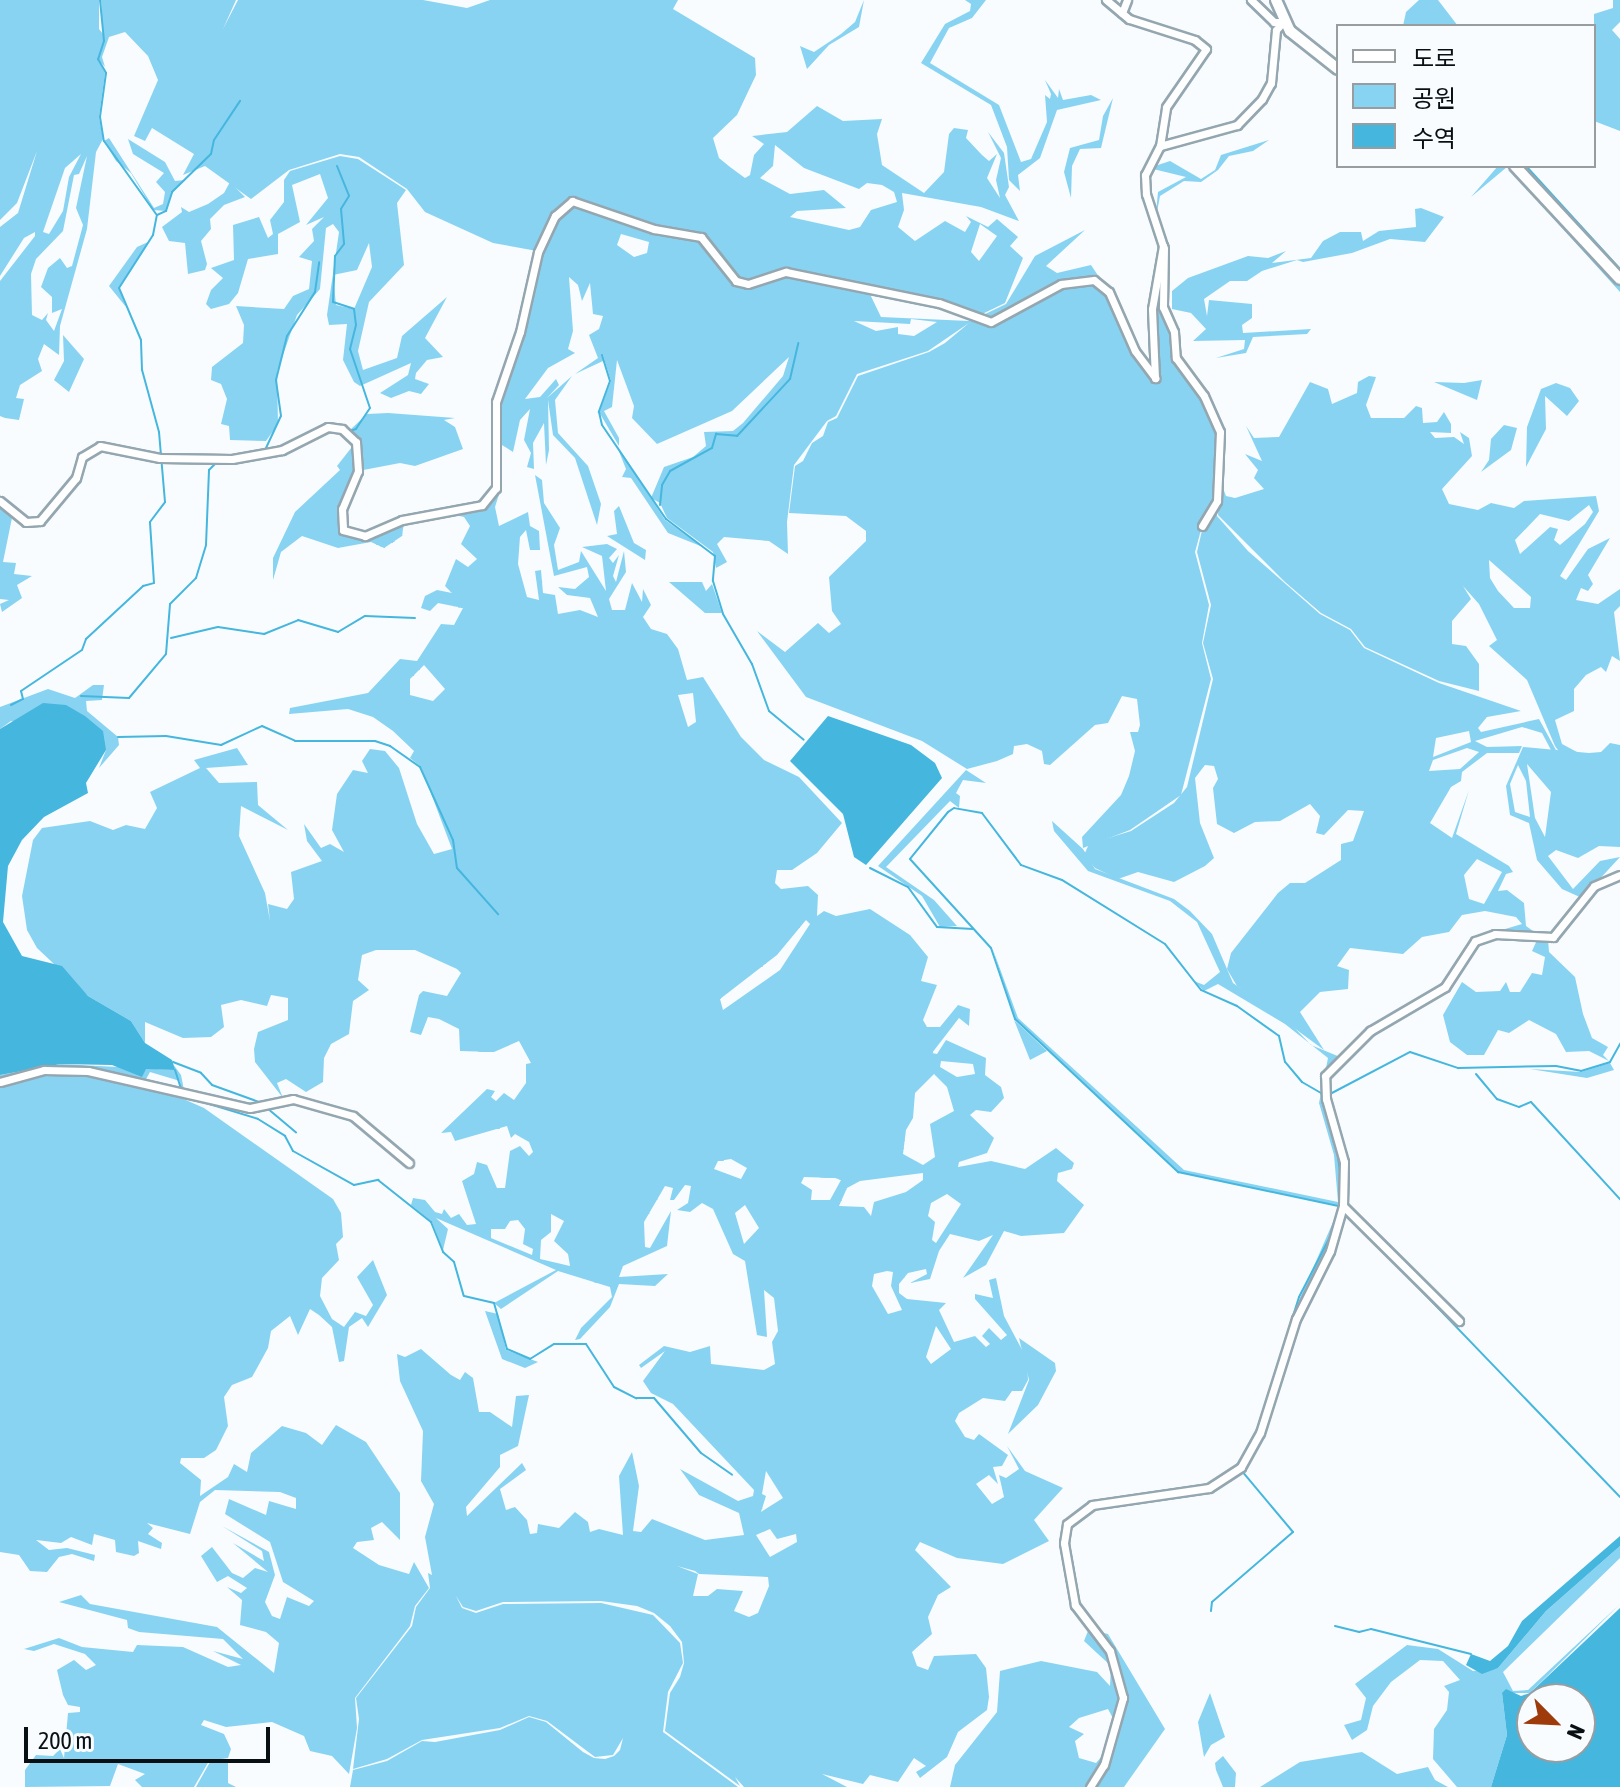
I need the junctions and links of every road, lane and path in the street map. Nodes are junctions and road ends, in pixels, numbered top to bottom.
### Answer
1 (1106, 0) edge
2 (1127, 0) edge
3 (1251, 0) edge
4 (1276, 0) edge
5 (1122, 13) junction
6 (1283, 22) junction
7 (1336, 67) edge
8 (1160, 146) junction
9 (1517, 168) edge
10 (1163, 246) junction
11 (1620, 279) edge
12 (0, 501) edge
13 (1202, 526) dead end
14 (1620, 875) edge
15 (0, 1082) edge
16 (409, 1163) dead end
17 (1343, 1206) junction
18 (1459, 1321) dead end
19 (1090, 1787) edge

1 - 5 street
2 - 5 street
3 - 6 street
4 - 6 street
5 - 8 street
6 - 7 street
6 - 8 street
8 - 10 street
9 - 11 street
10 - 12 street
10 - 13 street
14 - 17 street
15 - 16 street
17 - 18 street
17 - 19 street

